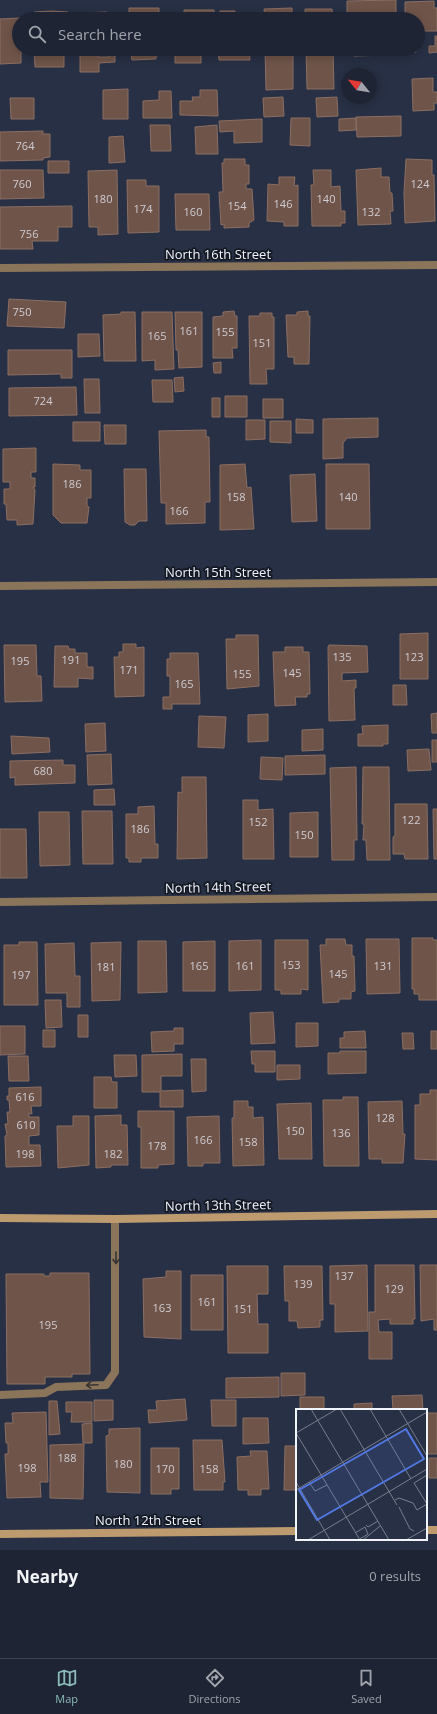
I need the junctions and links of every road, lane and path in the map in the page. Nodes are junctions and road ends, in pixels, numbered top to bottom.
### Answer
1 (437, 265) edge
2 (0, 268) edge
3 (437, 582) edge
4 (0, 586) edge
5 (437, 897) edge
6 (0, 902) edge
7 (437, 1214) edge
8 (0, 1218) edge
9 (115, 1219) junction
10 (0, 1395) edge
11 (296, 1531) edge
12 (0, 1534) edge

1 - 2 street, North 16th Street
3 - 4 street, North 15th Street
5 - 6 street, North 14th Street
7 - 9 main road, North 13th Street
8 - 9 main road, North 13th Street
9 -> 10 street
11 - 12 main road, North 12th Street

